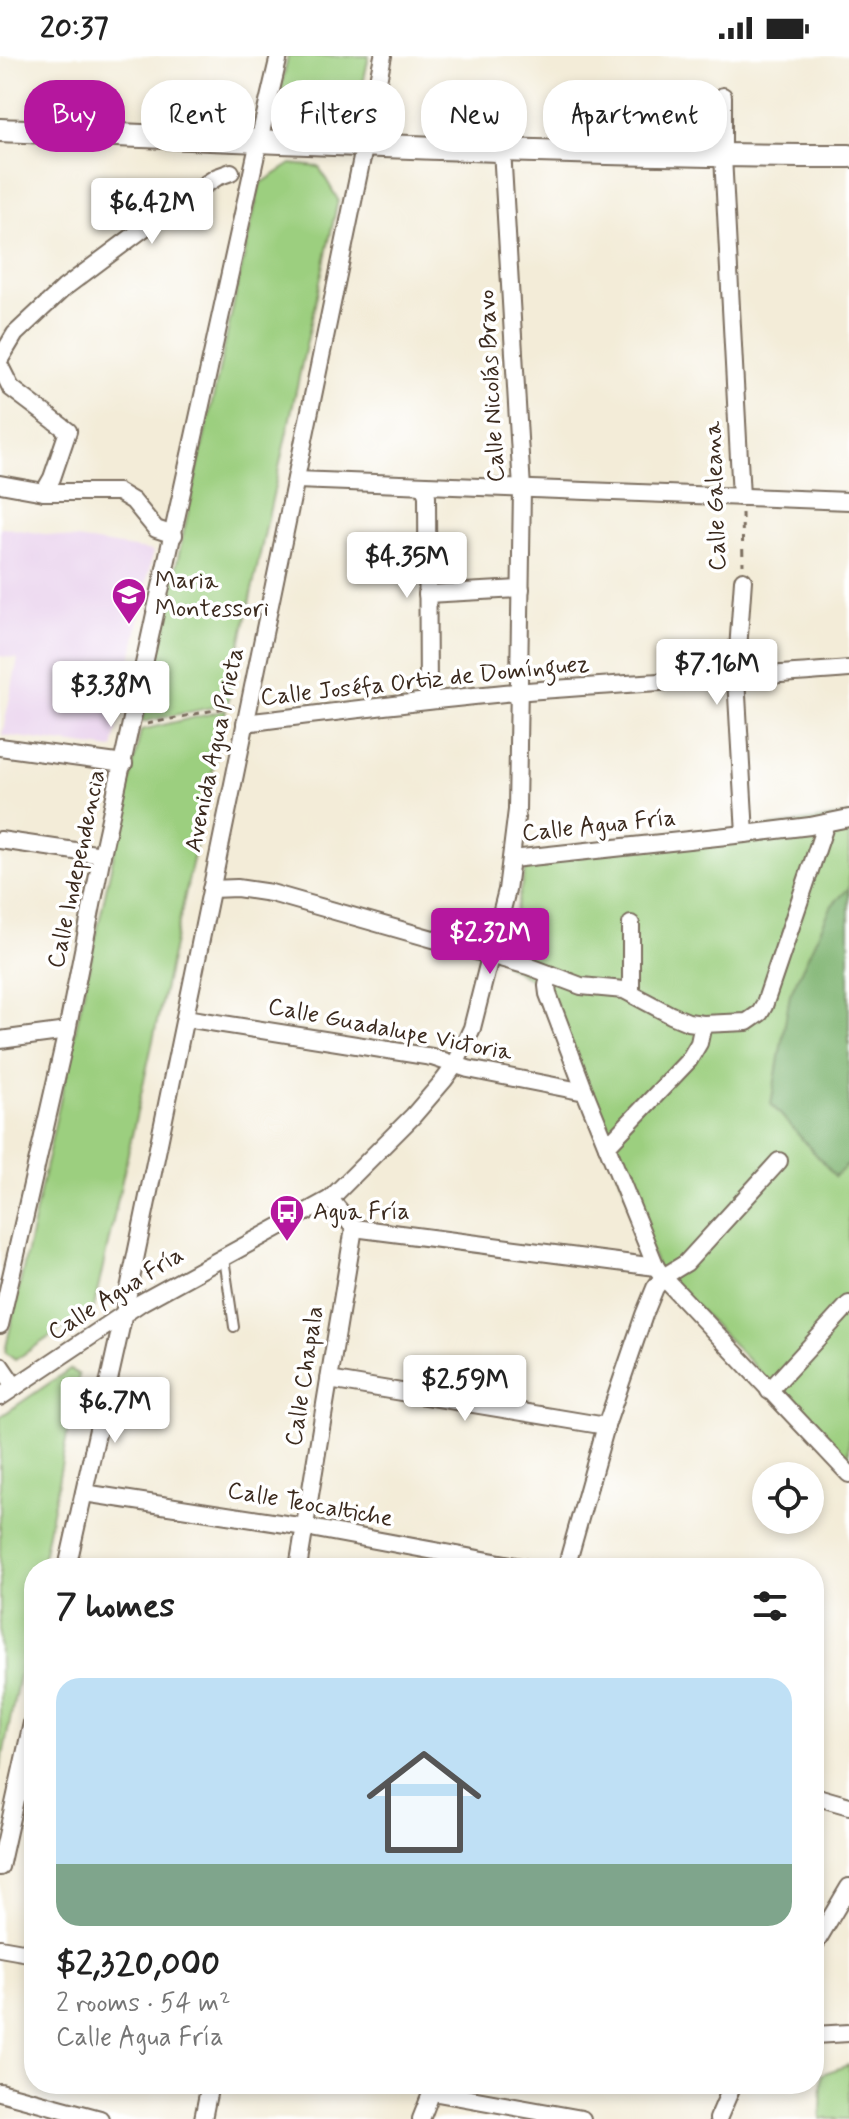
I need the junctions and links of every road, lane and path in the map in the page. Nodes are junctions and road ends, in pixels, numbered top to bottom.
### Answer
1 (279, 56) edge
2 (383, 56) edge
3 (378, 80) edge
4 (0, 130) edge
5 (259, 141) junction
6 (271, 141) edge
7 (527, 150) edge
8 (364, 152) edge
9 (502, 152) edge
10 (723, 152) edge
11 (723, 156) junction
12 (849, 156) edge
13 (231, 172) dead end
14 (0, 359) edge
15 (0, 366) edge
16 (296, 480) junction
17 (0, 484) edge
18 (422, 485) junction
19 (522, 489) junction
20 (44, 492) junction
21 (741, 497) junction
22 (849, 501) edge
23 (174, 535) junction
24 (743, 580) joint
25 (521, 589) junction
26 (427, 594) junction
27 (849, 669) edge
28 (736, 678) junction
29 (520, 692) junction
30 (428, 700) junction
31 (250, 703) junction
32 (245, 723) junction
33 (132, 728) junction
34 (0, 747) edge
35 (124, 764) junction
36 (849, 818) edge
37 (826, 823) junction
38 (745, 834) junction
39 (0, 840) edge
40 (102, 855) junction
41 (512, 859) junction
42 (211, 889) junction
43 (631, 924) dead end
44 (491, 956) junction
45 (549, 974) junction
46 (631, 992) junction
47 (185, 1018) junction
48 (703, 1024) junction
49 (67, 1031) junction
50 (0, 1040) edge
51 (455, 1065) junction
52 (585, 1092) junction
53 (607, 1146) junction
54 (779, 1161) dead end
55 (330, 1199) junction
56 (354, 1228) junction
57 (224, 1258) junction
58 (660, 1272) junction
59 (849, 1304) edge
60 (124, 1313) junction
61 (0, 1325) edge
62 (234, 1327) dead end
63 (0, 1365) edge
64 (329, 1380) junction
65 (15, 1387) junction
66 (769, 1391) junction
67 (0, 1397) edge
68 (606, 1426) junction
69 (846, 1466) edge
70 (84, 1493) junction
71 (305, 1527) junction
72 (69, 1558) edge
73 (300, 1558) edge
74 (473, 1558) edge
75 (569, 1558) edge
76 (24, 1759) edge
77 (17, 1791) junction
78 (24, 1792) edge
79 (824, 1799) edge
80 (849, 1806) edge
81 (0, 1867) edge
82 (849, 1887) edge
83 (824, 1929) edge
84 (0, 1948) edge
85 (24, 1952) edge
86 (849, 2033) edge
87 (824, 2034) edge
88 (0, 2092) edge
89 (208, 2094) edge
90 (431, 2094) edge
91 (463, 2094) edge
92 (729, 2094) edge
93 (100, 2119) edge
94 (203, 2119) edge
95 (421, 2119) edge
96 (582, 2119) edge
97 (718, 2119) edge

1 - 5 street, Calle Independencia
2 - 3 street, Avenida Agua Prieta
4 - 5 street
5 - 6 street
5 - 23 street, Calle Independencia
7 - 11 street
8 - 16 street, Avenida Agua Prieta
9 - 19 street, Calle Nicolás Bravo
10 - 11 street, Calle Galeana
11 - 12 street
11 - 21 street, Calle Galeana
13 - 14 street
15 - 20 street
16 - 18 street
16 - 31 street, Avenida Agua Prieta
17 - 20 street
18 - 19 street
18 - 26 street
19 - 21 street
19 - 25 street, Calle Nicolás Bravo
20 - 23 street
21 - 22 street
21 - 24 path, Calle Galeana
23 - 33 street, Calle Independencia
24 - 28 street, Calle Galeana
25 - 26 street
25 - 29 street, Calle Nicolás Bravo
26 - 30 street
27 - 28 street, Calle Joséfa Ortiz de Domínguez
28 - 29 street, Calle Joséfa Ortiz de Domínguez
28 - 38 street, Calle Galeana
29 - 30 street, Calle Joséfa Ortiz de Domínguez
29 - 41 street, Calle Nicolás Bravo
30 - 32 street, Calle Joséfa Ortiz de Domínguez
31 - 32 street, Avenida Agua Prieta
31 - 33 path
32 - 42 street, Avenida Agua Prieta
33 - 35 street, Calle Independencia
34 - 35 street
35 - 40 street, Calle Independencia
36 - 37 street, Calle Agua Fría
37 - 38 street, Calle Agua Fría
37 - 48 street
38 - 41 street, Calle Agua Fría
39 - 40 street
40 - 49 street, Calle Independencia
41 - 44 street, Calle Agua Fría
42 - 44 street
42 - 47 street, Avenida Agua Prieta
43 - 46 street
44 - 45 street
44 - 51 street, Calle Agua Fría
45 - 46 street
45 - 52 street
46 - 48 street
47 - 51 street, Calle Guadalupe Victoria
47 - 60 street, Avenida Agua Prieta
48 - 53 street
49 - 50 street
49 - 61 street, Calle Independencia
51 - 52 street, Calle Guadalupe Victoria
51 - 55 street, Calle Agua Fría
52 - 53 street
53 - 58 street
54 - 58 street
55 - 56 street
55 - 57 street, Calle Agua Fría
56 - 58 street
56 - 64 street, Calle Chapala
57 - 60 street, Calle Agua Fría
57 - 62 lane
58 - 66 street
58 - 68 street
59 - 66 street
60 - 65 street, Calle Agua Fría
60 - 70 street, Avenida Agua Prieta
63 - 65 street
64 - 68 street
64 - 71 street, Calle Chapala
65 - 67 street, Calle Agua Fría
66 - 69 street
68 - 75 street
70 - 71 street, Calle Teocaltiche
70 - 72 street, Avenida Agua Prieta
71 - 73 street, Calle Chapala
71 - 74 street, Calle Teocaltiche
76 - 77 street
77 - 78 street
77 - 81 street
79 - 80 street
82 - 83 street
84 - 85 street
86 - 87 street
88 - 93 street
89 - 94 street
90 - 95 street
91 - 96 street
92 - 97 street

